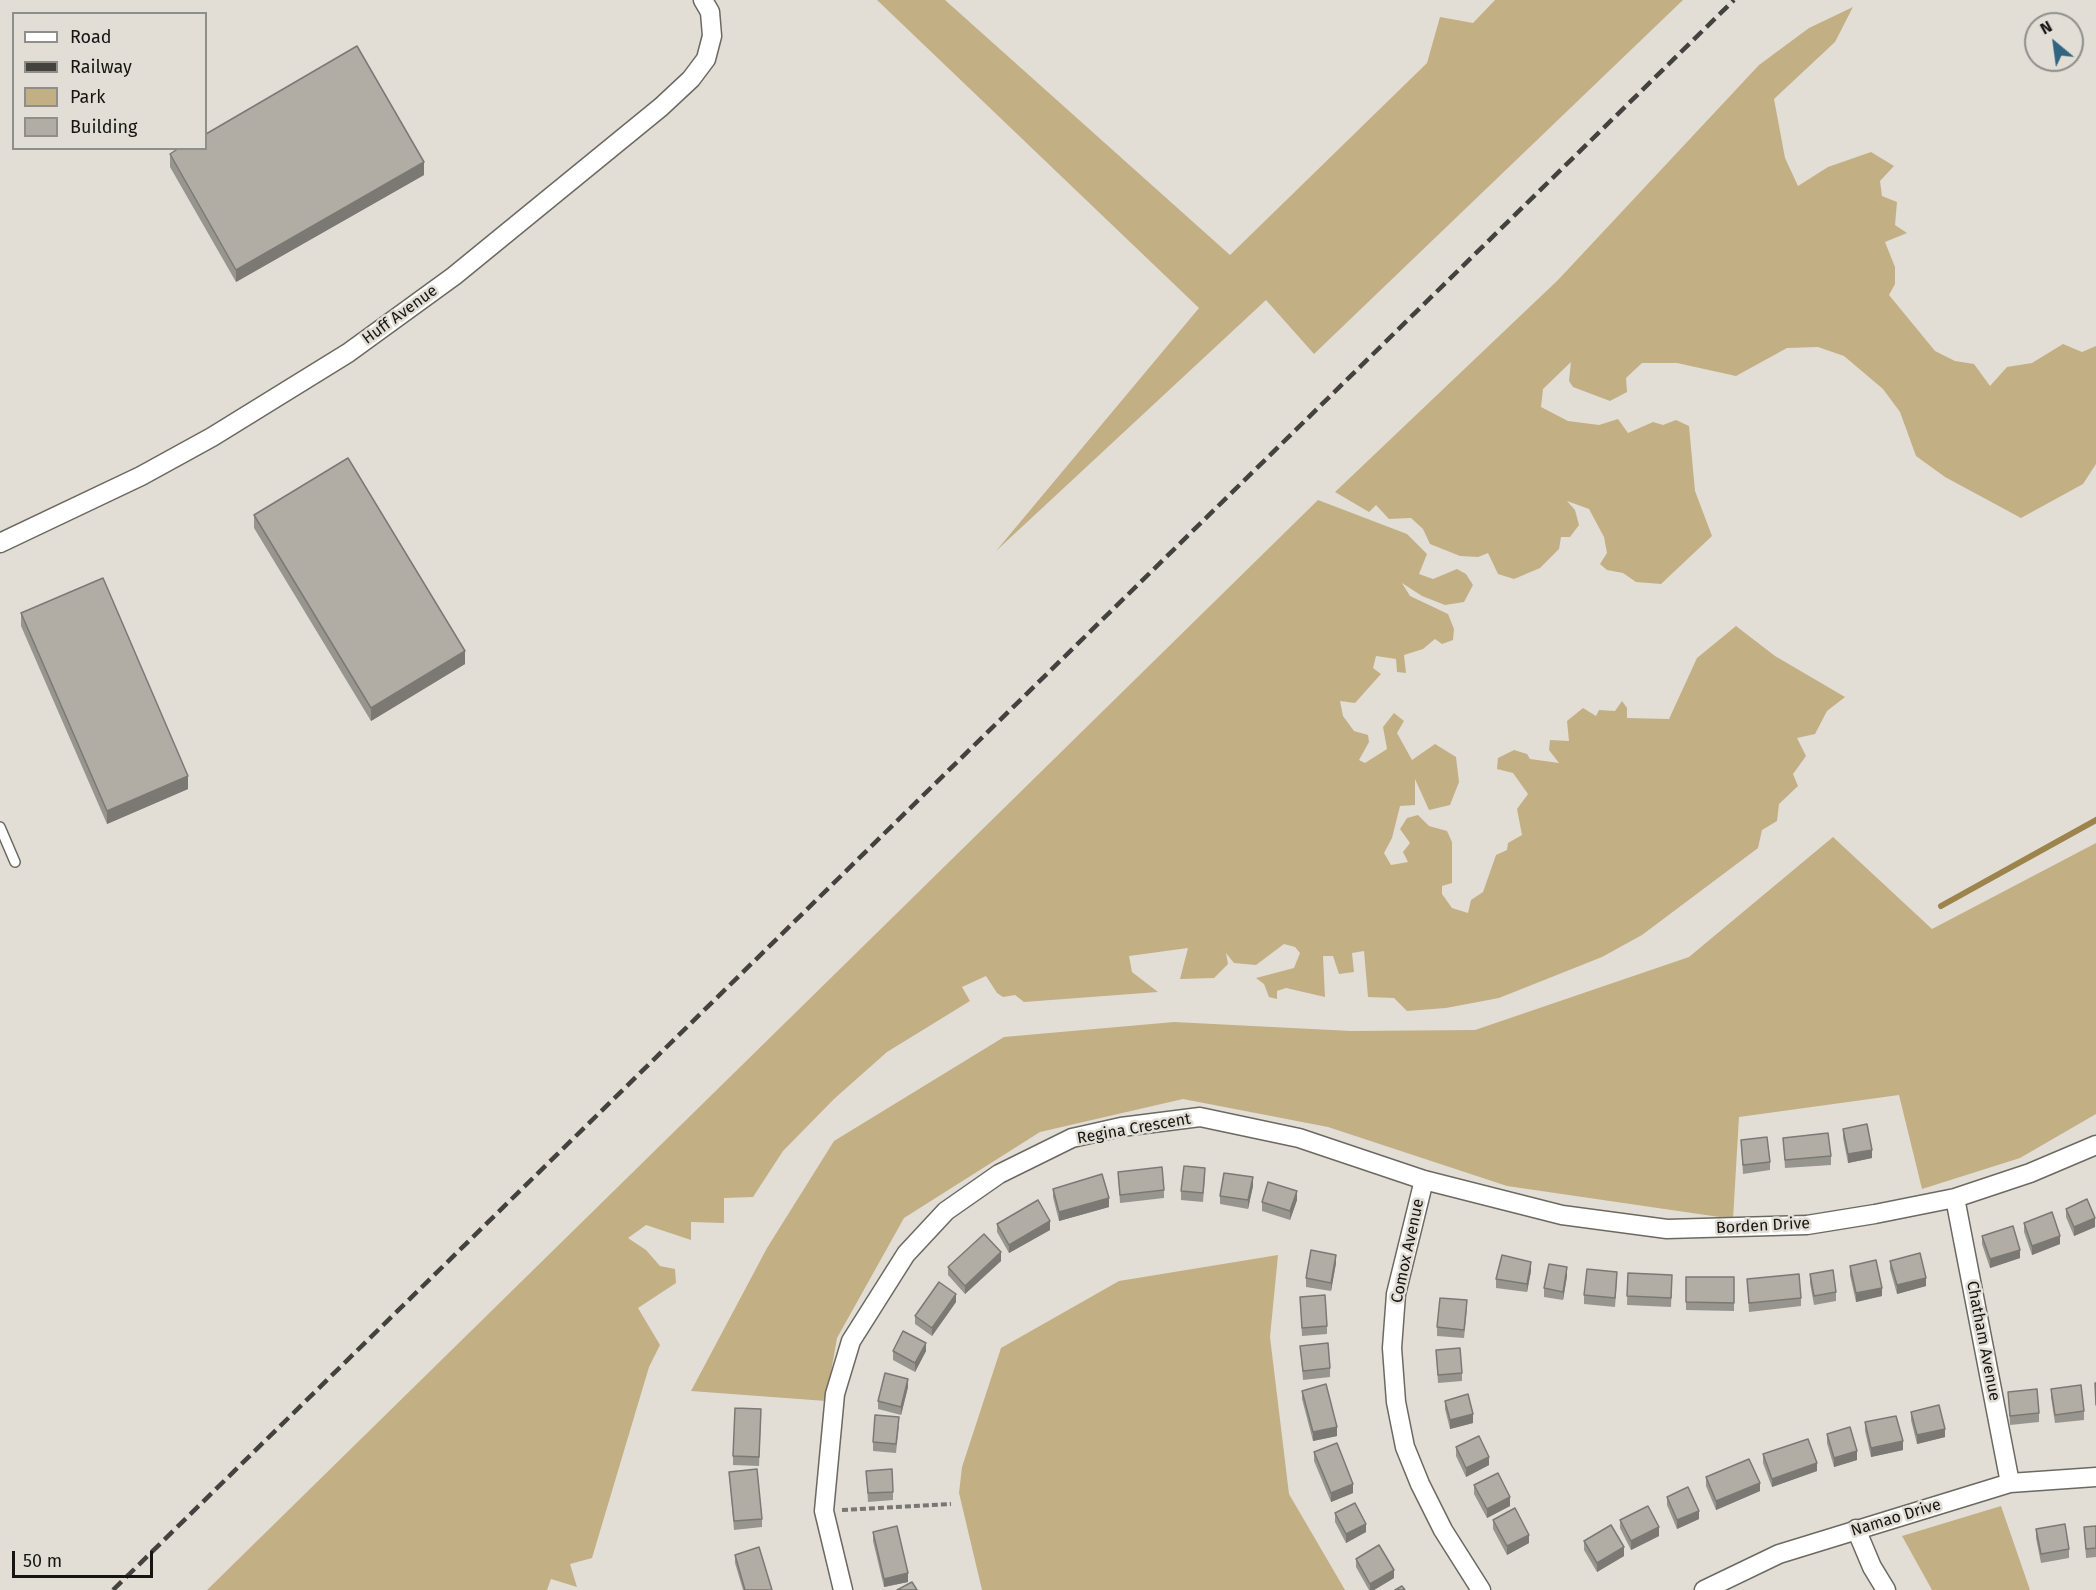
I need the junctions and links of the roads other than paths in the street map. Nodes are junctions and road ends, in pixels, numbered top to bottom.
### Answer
1 (703, 0) edge
2 (0, 543) edge
3 (0, 827) edge
4 (15, 862) dead end
5 (2096, 1145) edge
6 (1424, 1180) junction
7 (1956, 1198) junction
8 (2096, 1477) edge
9 (2010, 1483) junction
10 (1856, 1529) junction
11 (843, 1590) edge
12 (1481, 1590) edge
13 (1704, 1590) edge
14 (1886, 1590) edge

1 - 2 street, Huff Avenue
3 - 4 lane
5 - 7 street, Borden Drive
6 - 7 street, Borden Drive
6 - 11 street, Regina Crescent
6 - 12 street, Comox Avenue
7 - 9 street, Chatham Avenue
8 - 9 street, Namao Drive
9 - 10 street, Namao Drive
10 - 13 street, Namao Drive
10 - 14 street

